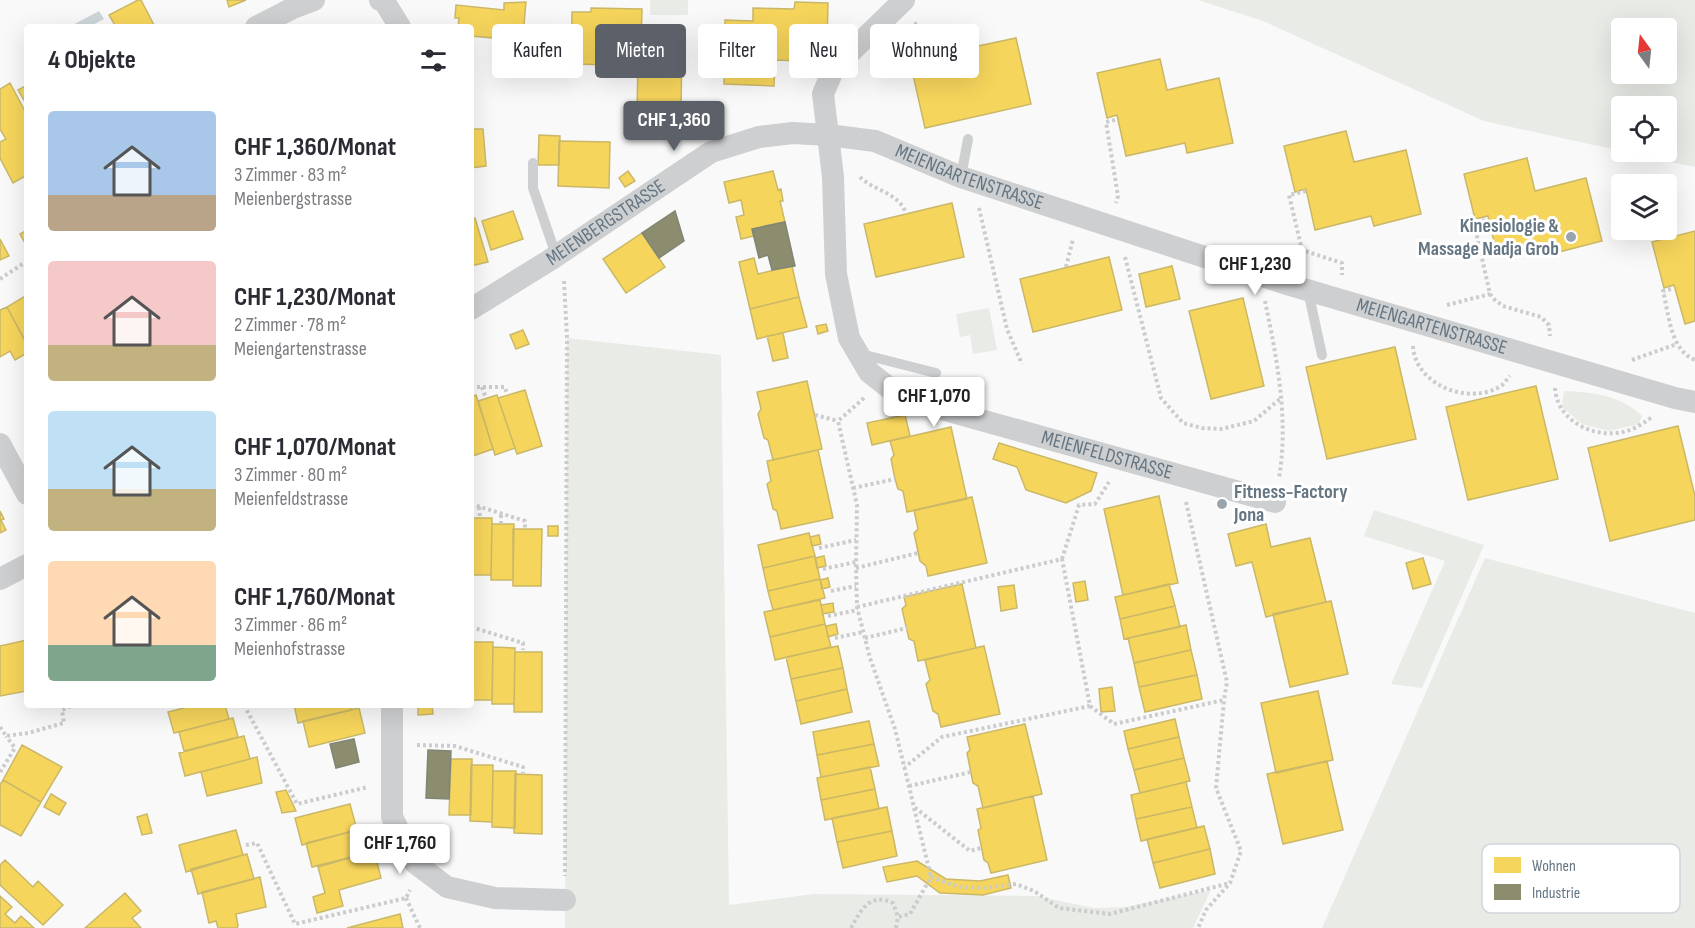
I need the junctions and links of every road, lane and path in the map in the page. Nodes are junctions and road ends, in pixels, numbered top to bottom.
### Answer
1 (314, 0) edge
2 (380, 0) edge
3 (904, 0) edge
4 (262, 24) edge
5 (398, 24) edge
6 (1115, 120) dead end
7 (828, 135) junction
8 (968, 139) dead end
9 (533, 163) dead end
10 (860, 177) dead end
11 (961, 177) junction
12 (1306, 191) dead end
13 (977, 198) dead end
14 (906, 214) dead end
15 (1485, 220) dead end
16 (1109, 227) junction
17 (1076, 230) dead end
18 (1124, 255) dead end
19 (553, 258) junction
20 (24, 263) edge
21 (1066, 267) dead end
22 (0, 279) edge
23 (1308, 290) junction
24 (1671, 290) dead end
25 (1490, 294) junction
26 (1264, 296) dead end
27 (1343, 300) junction
28 (1444, 306) dead end
29 (474, 307) edge
30 (1413, 343) dead end
31 (1677, 344) junction
32 (858, 353) junction
33 (1322, 356) dead end
34 (1543, 359) junction
35 (1695, 360) edge
36 (1629, 361) dead end
37 (1022, 364) dead end
38 (936, 373) dead end
39 (1513, 373) dead end
40 (1555, 384) dead end
41 (474, 387) edge
42 (482, 387) junction
43 (869, 393) dead end
44 (507, 395) dead end
45 (486, 398) dead end
46 (1281, 398) junction
47 (1695, 402) edge
48 (1657, 413) dead end
49 (815, 416) dead end
50 (838, 421) junction
51 (0, 444) edge
52 (1114, 473) dead end
53 (895, 479) dead end
54 (24, 488) edge
55 (853, 488) junction
56 (1185, 496) dead end
57 (1275, 502) joint
58 (474, 505) edge
59 (479, 507) junction
60 (501, 513) junction
61 (480, 518) dead end
62 (501, 524) dead end
63 (525, 529) dead end
64 (856, 540) junction
65 (819, 548) dead end
66 (918, 553) dead end
67 (1062, 559) junction
68 (856, 562) junction
69 (24, 567) edge
70 (855, 568) junction
71 (823, 569) dead end
72 (0, 579) edge
73 (856, 586) junction
74 (831, 591) dead end
75 (858, 609) junction
76 (828, 616) dead end
77 (474, 628) edge
78 (907, 628) dead end
79 (863, 632) junction
80 (835, 638) dead end
81 (865, 638) junction
82 (523, 650) dead end
83 (1224, 700) junction
84 (1090, 706) junction
85 (67, 708) edge
86 (246, 708) edge
87 (392, 708) edge
88 (0, 727) edge
89 (6, 736) junction
90 (392, 744) junction
91 (904, 767) junction
92 (0, 772) edge
93 (971, 772) dead end
94 (523, 773) dead end
95 (392, 781) junction
96 (909, 786) junction
97 (914, 807) junction
98 (246, 845) dead end
99 (981, 848) dead end
100 (424, 869) junction
101 (931, 878) junction
102 (1230, 883) junction
103 (406, 897) junction
104 (565, 900) joint
105 (898, 916) junction
106 (295, 926) edge
107 (420, 928) edge
108 (851, 928) edge
109 (896, 928) edge
110 (1198, 928) edge

1 - 4 street
2 - 5 street
3 - 7 street
6 - 16 path
7 - 11 street, MEIENGARTENSTRASSE
7 - 19 street, MEIENBERGSTRASSE
7 - 32 street, MEIENFELDSTRASSE
8 - 11 lane
9 - 19 lane
10 - 14 path
11 - 16 street, MEIENGARTENSTRASSE
12 - 27 path
13 - 37 path
15 - 25 path
16 - 23 street, MEIENGARTENSTRASSE
17 - 21 path
18 - 46 path
19 - 29 street, MEIENBERGSTRASSE
19 - 104 path
20 - 22 path
23 - 27 street, MEIENGARTENSTRASSE
23 - 33 lane
24 - 31 path
25 - 28 path
25 - 34 path
26 - 46 path
27 - 34 street, MEIENGARTENSTRASSE
30 - 39 path
31 - 35 path
31 - 36 path
32 - 38 lane
32 - 57 street, MEIENFELDSTRASSE
34 - 47 street, MEIENGARTENSTRASSE
40 - 48 path
41 - 42 path
42 - 44 path
42 - 45 path
43 - 50 path
46 - 57 path
49 - 50 path
50 - 55 path
51 - 54 street
52 - 67 path
53 - 55 path
55 - 64 path
56 - 83 path
58 - 59 path
59 - 60 path
59 - 61 path
60 - 62 path
60 - 63 path
64 - 65 path
64 - 68 path
66 - 70 path
67 - 75 path
67 - 84 path
68 - 70 path
68 - 71 path
69 - 72 street
70 - 73 path
73 - 74 path
73 - 75 path
75 - 76 path
75 - 79 path
77 - 82 path
78 - 81 path
79 - 80 path
79 - 81 path
81 - 91 path
83 - 84 path
83 - 102 path
84 - 91 path
85 - 89 path
86 - 95 path
87 - 90 street
88 - 89 path
89 - 92 path
90 - 94 path
90 - 95 street
91 - 96 path
93 - 96 path
95 - 100 street
96 - 97 path
97 - 99 path
97 - 101 path
98 - 106 path
100 - 103 path
100 - 104 street
101 - 102 path
101 - 105 path
102 - 110 path
103 - 106 path
103 - 107 path
105 - 108 path
105 - 109 path

